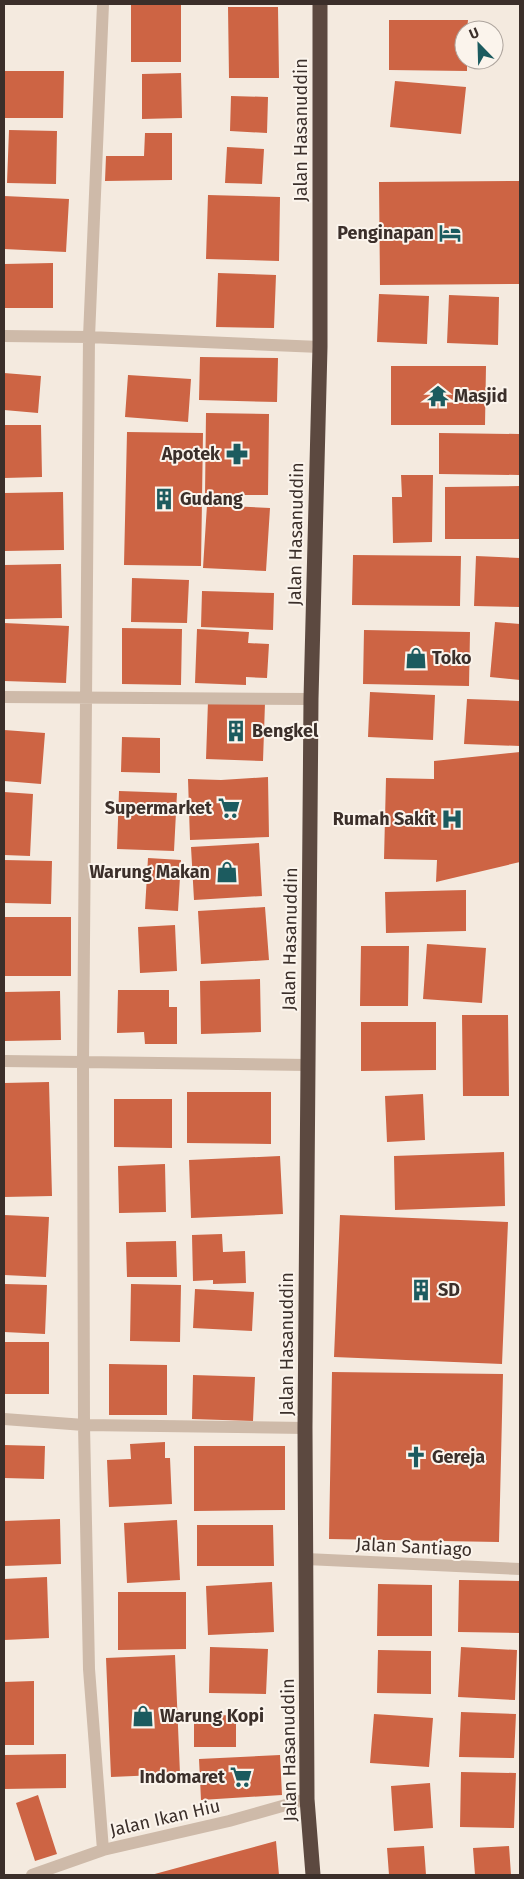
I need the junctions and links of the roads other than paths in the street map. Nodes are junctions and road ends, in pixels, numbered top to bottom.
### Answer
1 (103, 4) edge
2 (320, 4) edge
3 (4, 336) edge
4 (89, 338) junction
5 (320, 348) junction
6 (4, 698) edge
7 (86, 698) junction
8 (311, 699) junction
9 (4, 1061) edge
10 (83, 1063) junction
11 (308, 1065) junction
12 (4, 1419) edge
13 (84, 1425) junction
14 (306, 1428) junction
15 (306, 1559) junction
16 (520, 1569) edge
17 (307, 1799) junction
18 (103, 1850) junction
19 (32, 1875) edge
20 (313, 1875) edge

1 - 4 street
2 - 5 highway, Jalan Hasanuddin
3 - 4 street
4 - 5 street
4 - 7 street
5 - 8 highway, Jalan Hasanuddin
6 - 7 street
7 - 8 street
7 - 10 street
8 - 11 highway, Jalan Hasanuddin
9 - 10 street
10 - 11 street
10 - 13 street
11 - 14 highway, Jalan Hasanuddin
12 - 13 street
13 - 14 street
13 - 18 street
14 - 15 highway, Jalan Hasanuddin
15 - 16 street, Jalan Santiago
15 - 17 highway, Jalan Hasanuddin
17 - 18 street, Jalan Ikan Hiu
17 - 20 highway, Jalan Hasanuddin
18 - 19 street, Jalan Ikan Hiu

